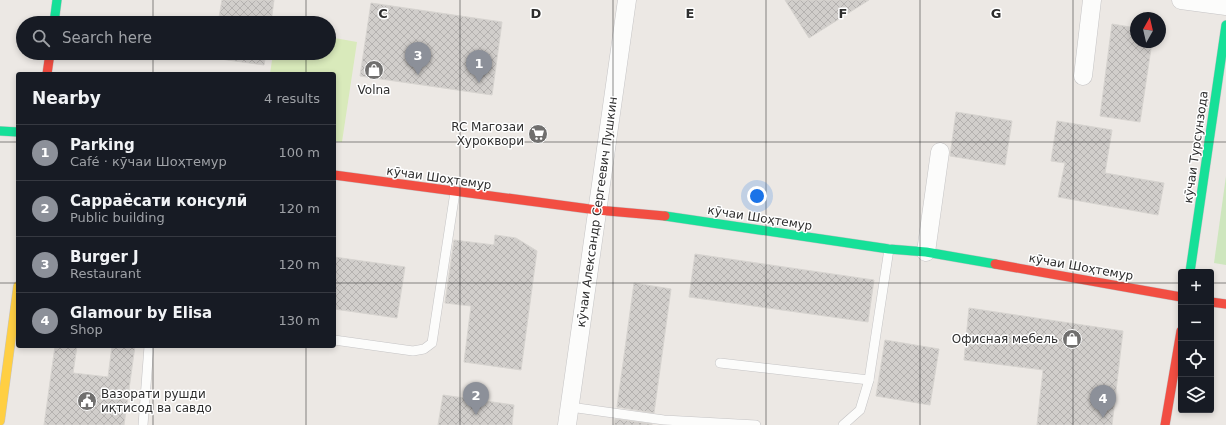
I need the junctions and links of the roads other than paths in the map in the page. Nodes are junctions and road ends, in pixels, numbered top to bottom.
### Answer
1 (57, 0) edge
2 (627, 0) edge
3 (1092, 0) edge
4 (1181, 0) edge
5 (1226, 6) edge
6 (55, 16) edge
7 (1226, 25) edge
8 (49, 60) edge
9 (47, 72) edge
10 (1083, 76) dead end
11 (0, 131) edge
12 (16, 132) edge
13 (940, 152) dead end
14 (336, 175) edge
15 (455, 192) junction
16 (597, 210) junction
17 (889, 249) junction
18 (926, 252) junction
19 (1190, 269) edge
20 (1178, 296) edge
21 (16, 298) edge
22 (1214, 302) edge
23 (1226, 304) edge
24 (336, 340) edge
25 (1179, 341) edge
26 (149, 348) edge
27 (720, 363) dead end
28 (4, 368) edge
29 (869, 380) junction
30 (570, 407) junction
31 (0, 421) edge
32 (663, 422) edge
33 (143, 425) edge
34 (567, 425) edge
35 (756, 425) edge
36 (843, 425) edge
37 (1165, 425) edge

1 - 6 main road
2 - 16 street, кӯчаи Александр Сергеевич Пушкин
3 - 10 street
4 - 5 street
7 - 19 main road, кӯчаи Турсунзода
8 - 9 main road
11 - 12 main road
13 - 18 street
14 - 15 main road, кӯчаи Шоҳтемур
15 - 16 main road, кӯчаи Шоҳтемур
15 - 24 lane
16 - 17 main road, кӯчаи Шоҳтемур
16 - 30 street, кӯчаи Александр Сергеевич Пушкин
17 - 18 main road, кӯчаи Шоҳтемур
17 - 29 lane
18 - 20 main road, кӯчаи Шоҳтемур
21 - 28 main road
22 - 23 main road
25 - 37 main road
26 - 33 lane
27 - 29 lane
28 - 31 main road
29 - 36 lane
30 - 32 lane
30 - 34 street, кӯчаи Александр Сергеевич Пушкин
32 - 35 lane

